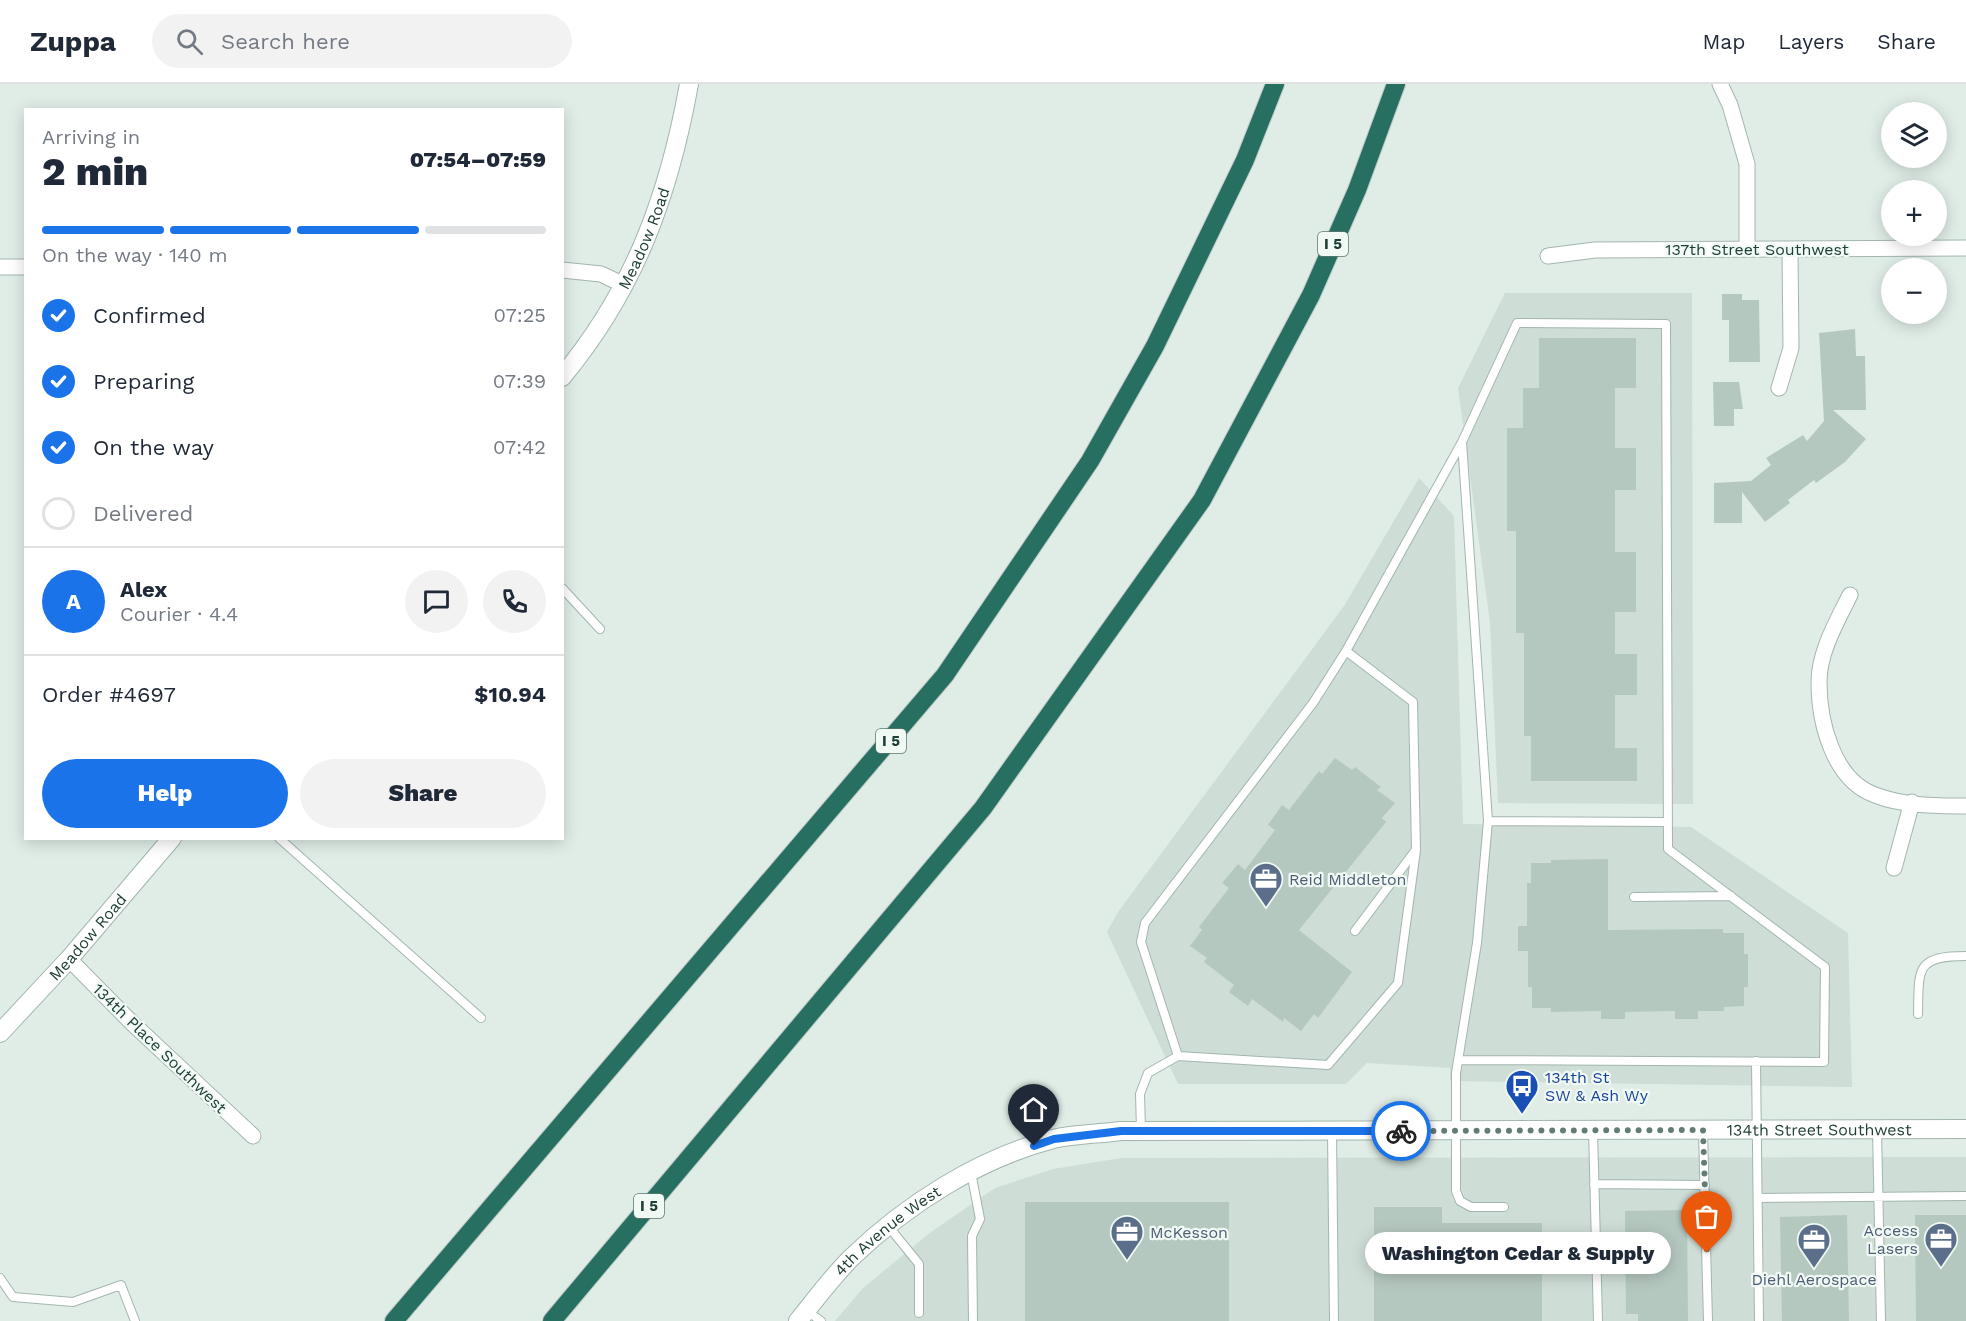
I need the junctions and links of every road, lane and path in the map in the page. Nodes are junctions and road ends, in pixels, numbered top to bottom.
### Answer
1 (689, 84) edge
2 (1275, 84) edge
3 (1396, 84) edge
4 (1720, 84) edge
5 (1966, 248) edge
6 (1747, 249) junction
7 (1790, 249) junction
8 (1548, 256) dead end
9 (0, 267) edge
10 (24, 267) edge
11 (564, 270) edge
12 (624, 285) junction
13 (564, 374) edge
14 (1779, 388) dead end
15 (1462, 441) junction
16 (564, 590) edge
17 (1850, 595) dead end
18 (600, 629) dead end
19 (1346, 651) junction
20 (1912, 802) junction
21 (1966, 806) edge
22 (1488, 821) junction
23 (1668, 822) junction
24 (170, 840) edge
25 (281, 840) edge
26 (1416, 850) junction
27 (1894, 868) dead end
28 (1731, 896) junction
29 (1634, 897) dead end
30 (1355, 932) dead end
31 (1966, 956) edge
32 (69, 959) junction
33 (1918, 1014) dead end
34 (481, 1018) dead end
35 (0, 1033) edge
36 (1178, 1056) junction
37 (1458, 1060) junction
38 (1756, 1061) junction
39 (1593, 1130) junction
40 (1703, 1130) junction
41 (1757, 1130) junction
42 (1877, 1130) junction
43 (1966, 1130) edge
44 (1141, 1131) junction
45 (1332, 1131) junction
46 (1455, 1131) junction
47 (253, 1136) dead end
48 (992, 1161) joint
49 (971, 1172) junction
50 (1594, 1184) junction
51 (1706, 1185) junction
52 (1966, 1196) edge
53 (1879, 1197) junction
54 (1758, 1198) junction
55 (1504, 1207) dead end
56 (889, 1227) junction
57 (0, 1278) edge
58 (919, 1313) dead end
59 (809, 1318) edge
60 (135, 1321) edge
61 (394, 1321) edge
62 (552, 1321) edge
63 (973, 1321) edge
64 (1335, 1321) edge
65 (1598, 1321) edge
66 (1708, 1321) edge
67 (1759, 1321) edge
68 (1881, 1321) edge

1 - 12 street, Meadow Road
2 - 61 highway, I 5
3 - 62 highway, I 5
4 - 6 street
5 - 7 street, 137th Street Southwest
6 - 7 street, 137th Street Southwest
6 - 8 street, 137th Street Southwest
7 - 14 street
9 - 10 street
11 - 12 street
12 - 13 street, Meadow Road
15 - 19 lane
15 - 22 lane
15 - 23 lane
16 - 18 lane
17 - 20 street
19 - 26 lane
19 - 36 lane
20 - 21 street
20 - 27 street
22 - 23 lane
22 - 37 lane
23 - 28 lane
24 - 32 street, Meadow Road
25 - 34 lane
26 - 30 lane
26 - 36 lane
28 - 29 lane
28 - 38 lane
31 - 33 lane
32 - 35 street, Meadow Road
32 - 47 street, 134th Place Southwest
36 - 44 lane
37 - 38 lane
37 - 46 lane
38 - 41 lane
39 - 40 street, 134th Street Southwest
39 - 46 street, 134th Street Southwest
39 - 50 lane
40 - 41 street, 134th Street Southwest
40 - 51 lane
41 - 42 street, 134th Street Southwest
41 - 54 lane
42 - 43 street, 134th Street Southwest
42 - 53 lane
44 - 45 street, 134th Street Southwest
44 - 48 street, 134th Street Southwest
45 - 46 street, 134th Street Southwest
45 - 64 lane
46 - 55 lane
48 - 49 street, 4th Avenue West
49 - 56 street, 4th Avenue West
49 - 63 lane
50 - 51 lane
50 - 65 lane
51 - 66 lane
52 - 53 lane
53 - 54 lane
53 - 68 lane
54 - 67 lane
56 - 58 lane
56 - 59 street, 4th Avenue West
57 - 60 lane

